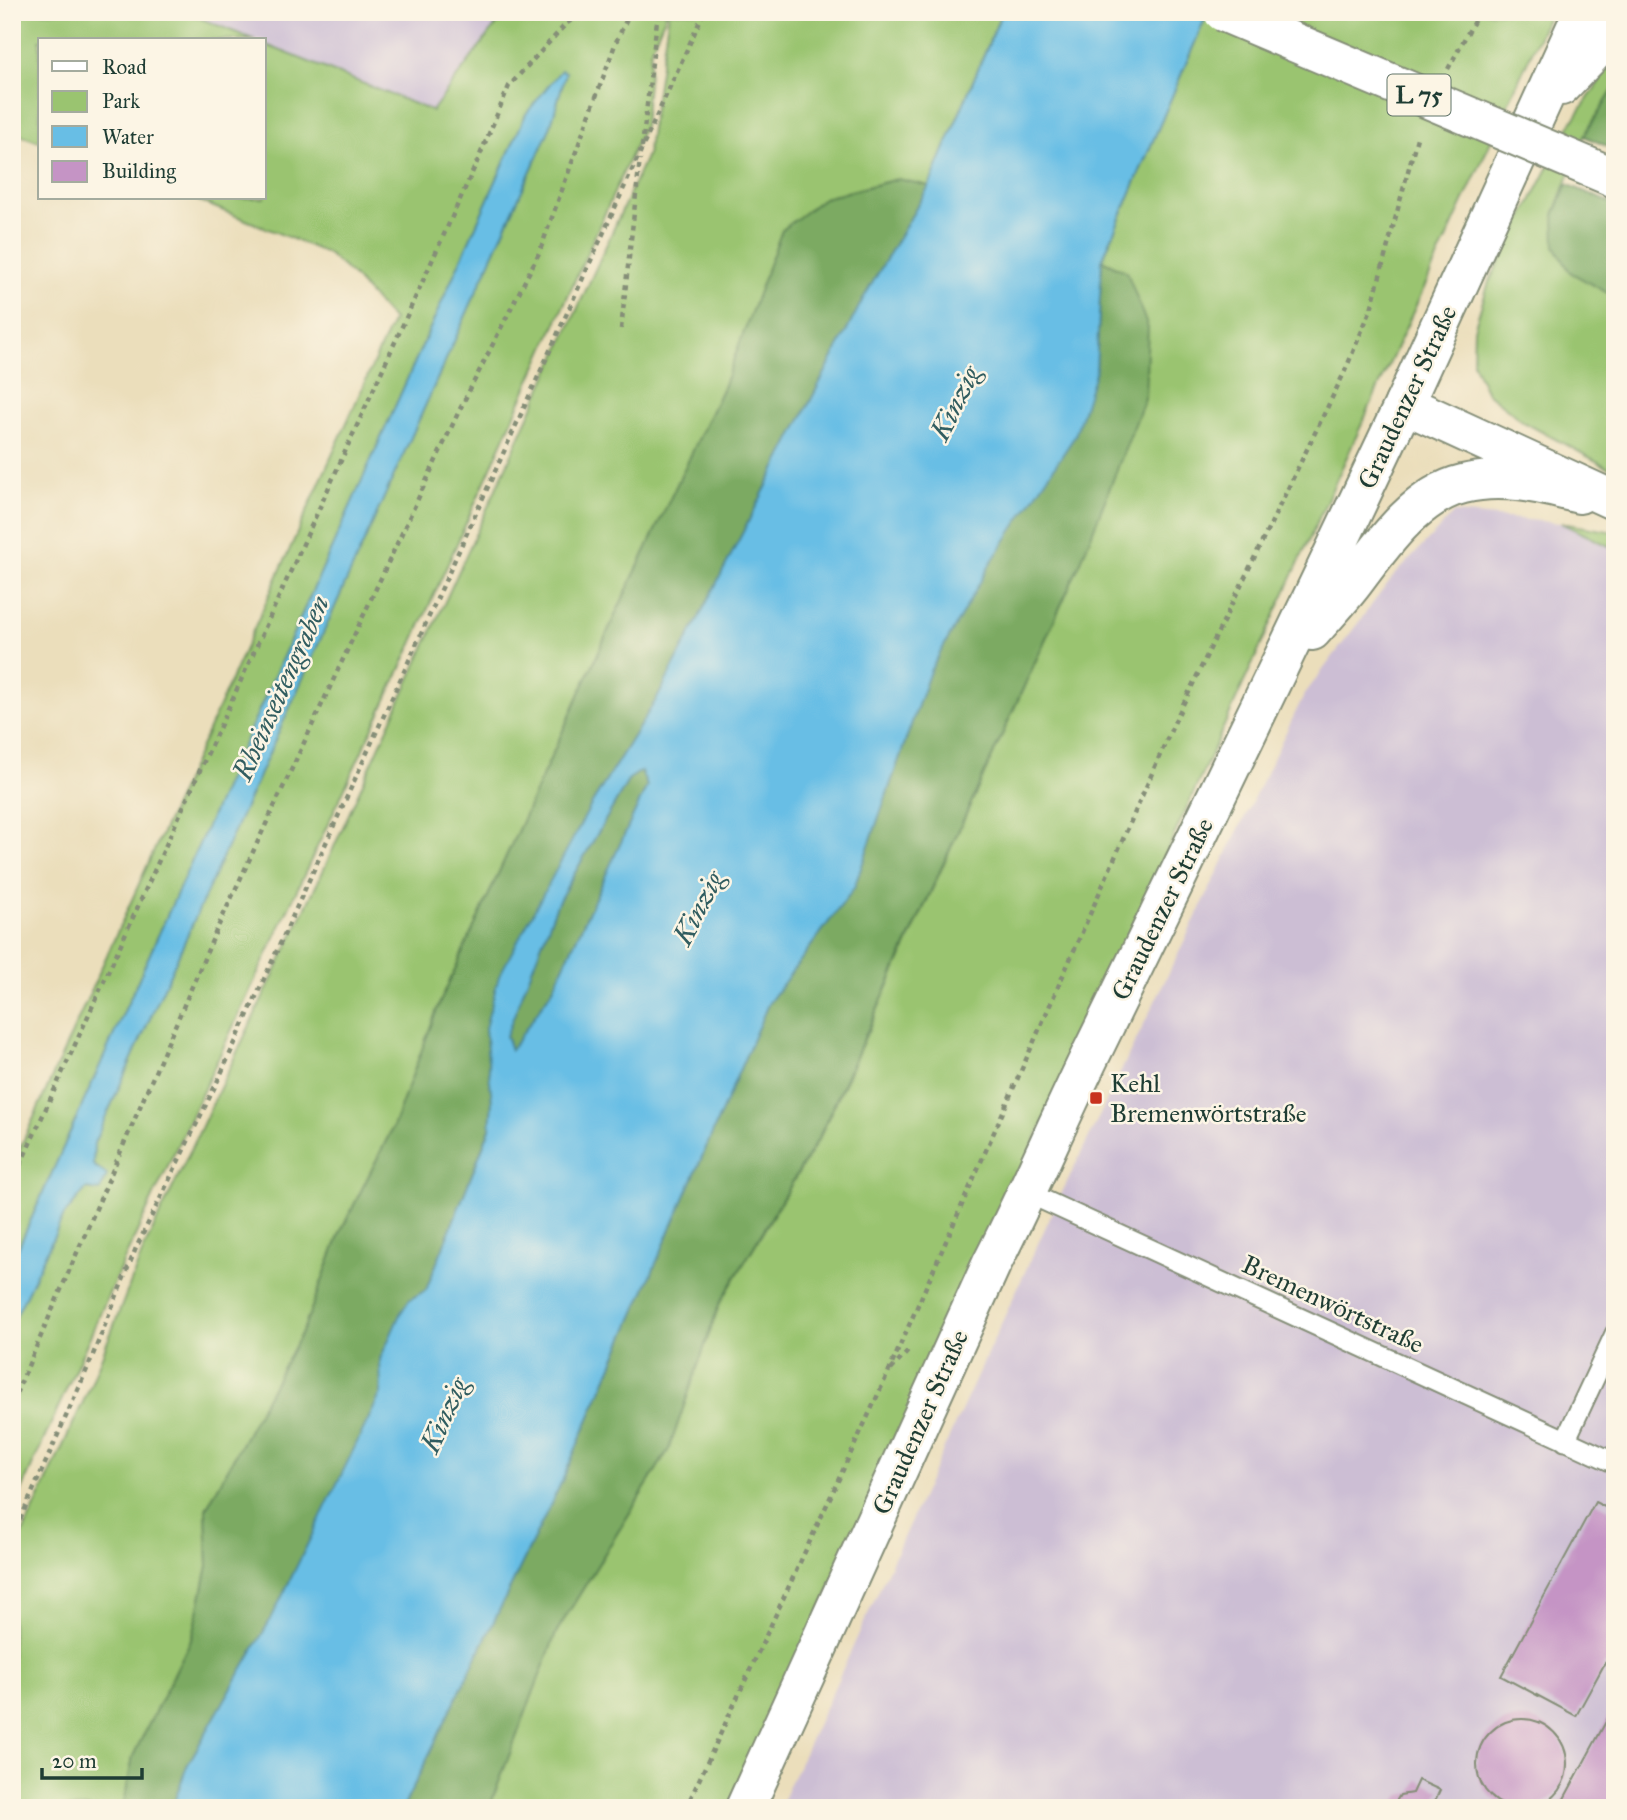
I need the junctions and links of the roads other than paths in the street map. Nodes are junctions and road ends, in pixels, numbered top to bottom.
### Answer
1 (1223, 12) edge
2 (1583, 12) edge
3 (1615, 30) edge
4 (1540, 108) junction
5 (1615, 178) edge
6 (1404, 404) junction
7 (1615, 502) edge
8 (1280, 667) junction
9 (1028, 1194) junction
10 (1615, 1334) edge
11 (1566, 1441) junction
12 (1615, 1463) edge
13 (745, 1808) edge

1 - 5 street, L 75, bridge
2 - 4 street, Graudenzer Straße
3 - 4 street
4 - 6 street, Graudenzer Straße
6 - 7 street
6 - 8 street, Graudenzer Straße
7 - 8 street
8 - 9 street, Graudenzer Straße
9 - 11 lane, Bremenwörtstraße
9 - 13 street, Graudenzer Straße
10 - 11 lane
11 - 12 lane, Bremenwörtstraße

